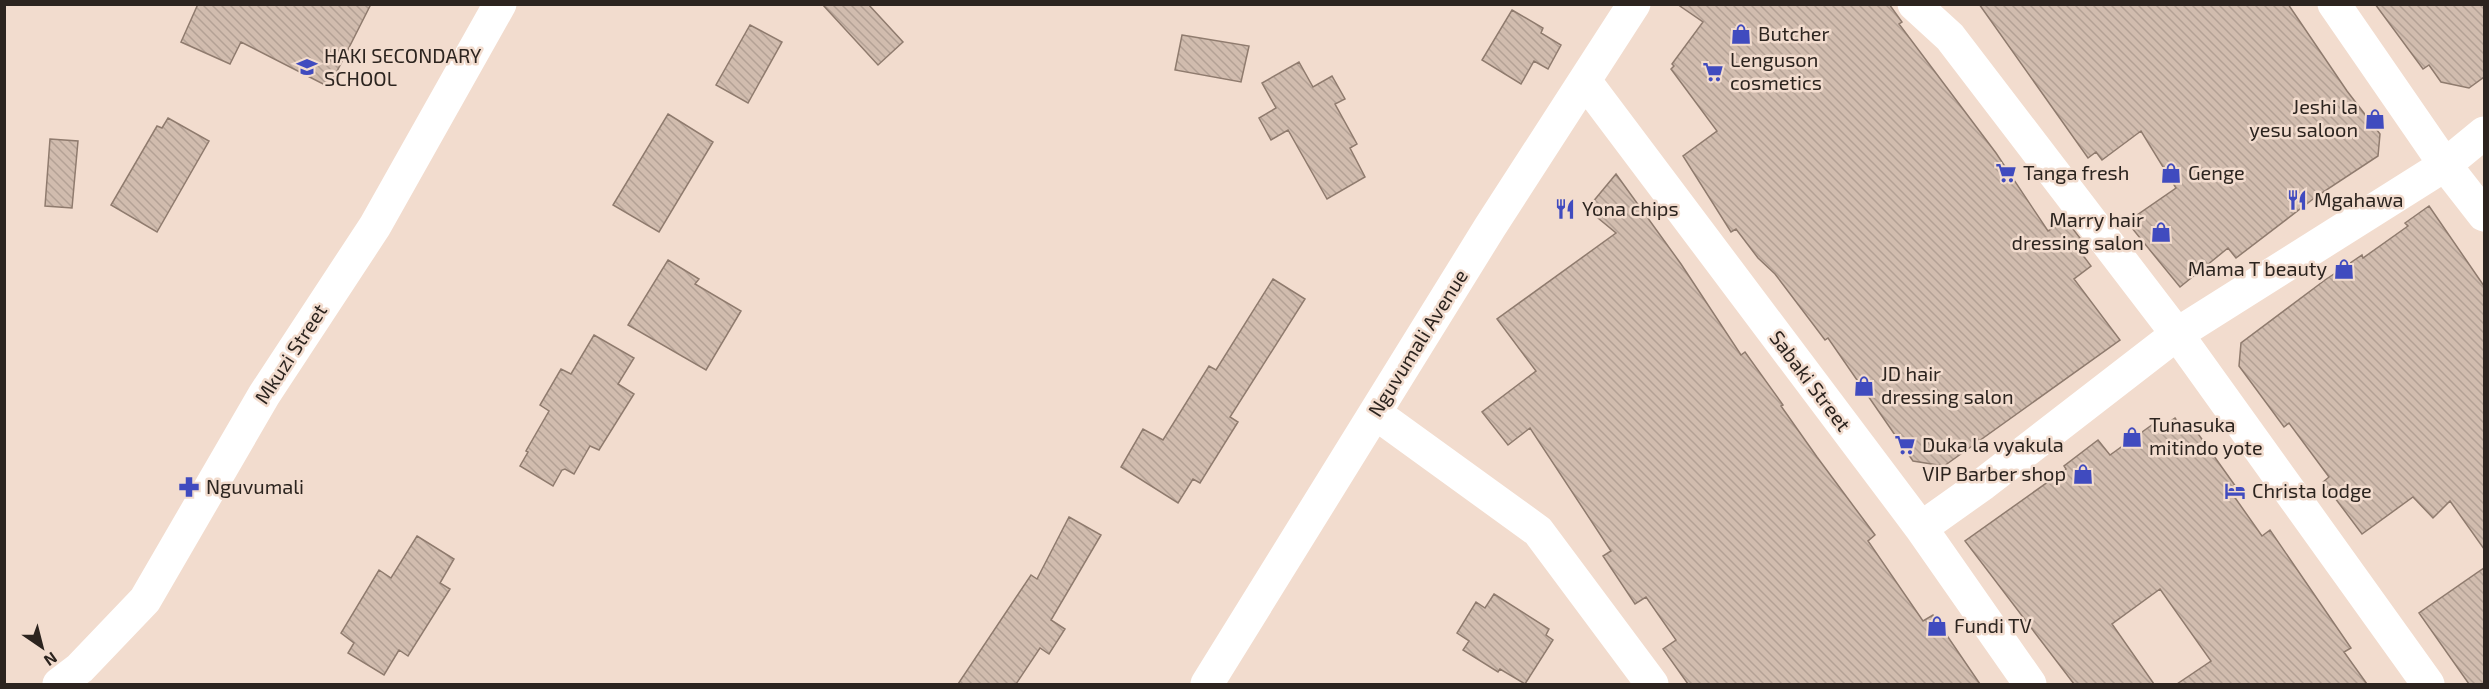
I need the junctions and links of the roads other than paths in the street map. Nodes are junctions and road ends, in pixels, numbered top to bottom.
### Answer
1 (500, 4) edge
2 (1634, 4) edge
3 (1914, 4) edge
4 (2334, 4) edge
5 (1585, 81) junction
6 (2484, 133) edge
7 (2445, 165) junction
8 (2484, 215) edge
9 (2177, 334) junction
10 (1375, 413) junction
11 (1921, 528) junction
12 (58, 684) edge
13 (1207, 684) edge
14 (1652, 684) edge
15 (2030, 684) edge
16 (2428, 684) edge

1 - 12 street, Mkuzi Street
2 - 5 street, Nguvumali Avenue
3 - 9 street
4 - 7 street
5 - 10 street, Nguvumali Avenue
5 - 11 street, Sabaki Street
6 - 7 street
7 - 8 street
7 - 9 street
9 - 11 street
9 - 16 street
10 - 13 street, Nguvumali Avenue
10 - 14 street
11 - 15 street, Sabaki Street

